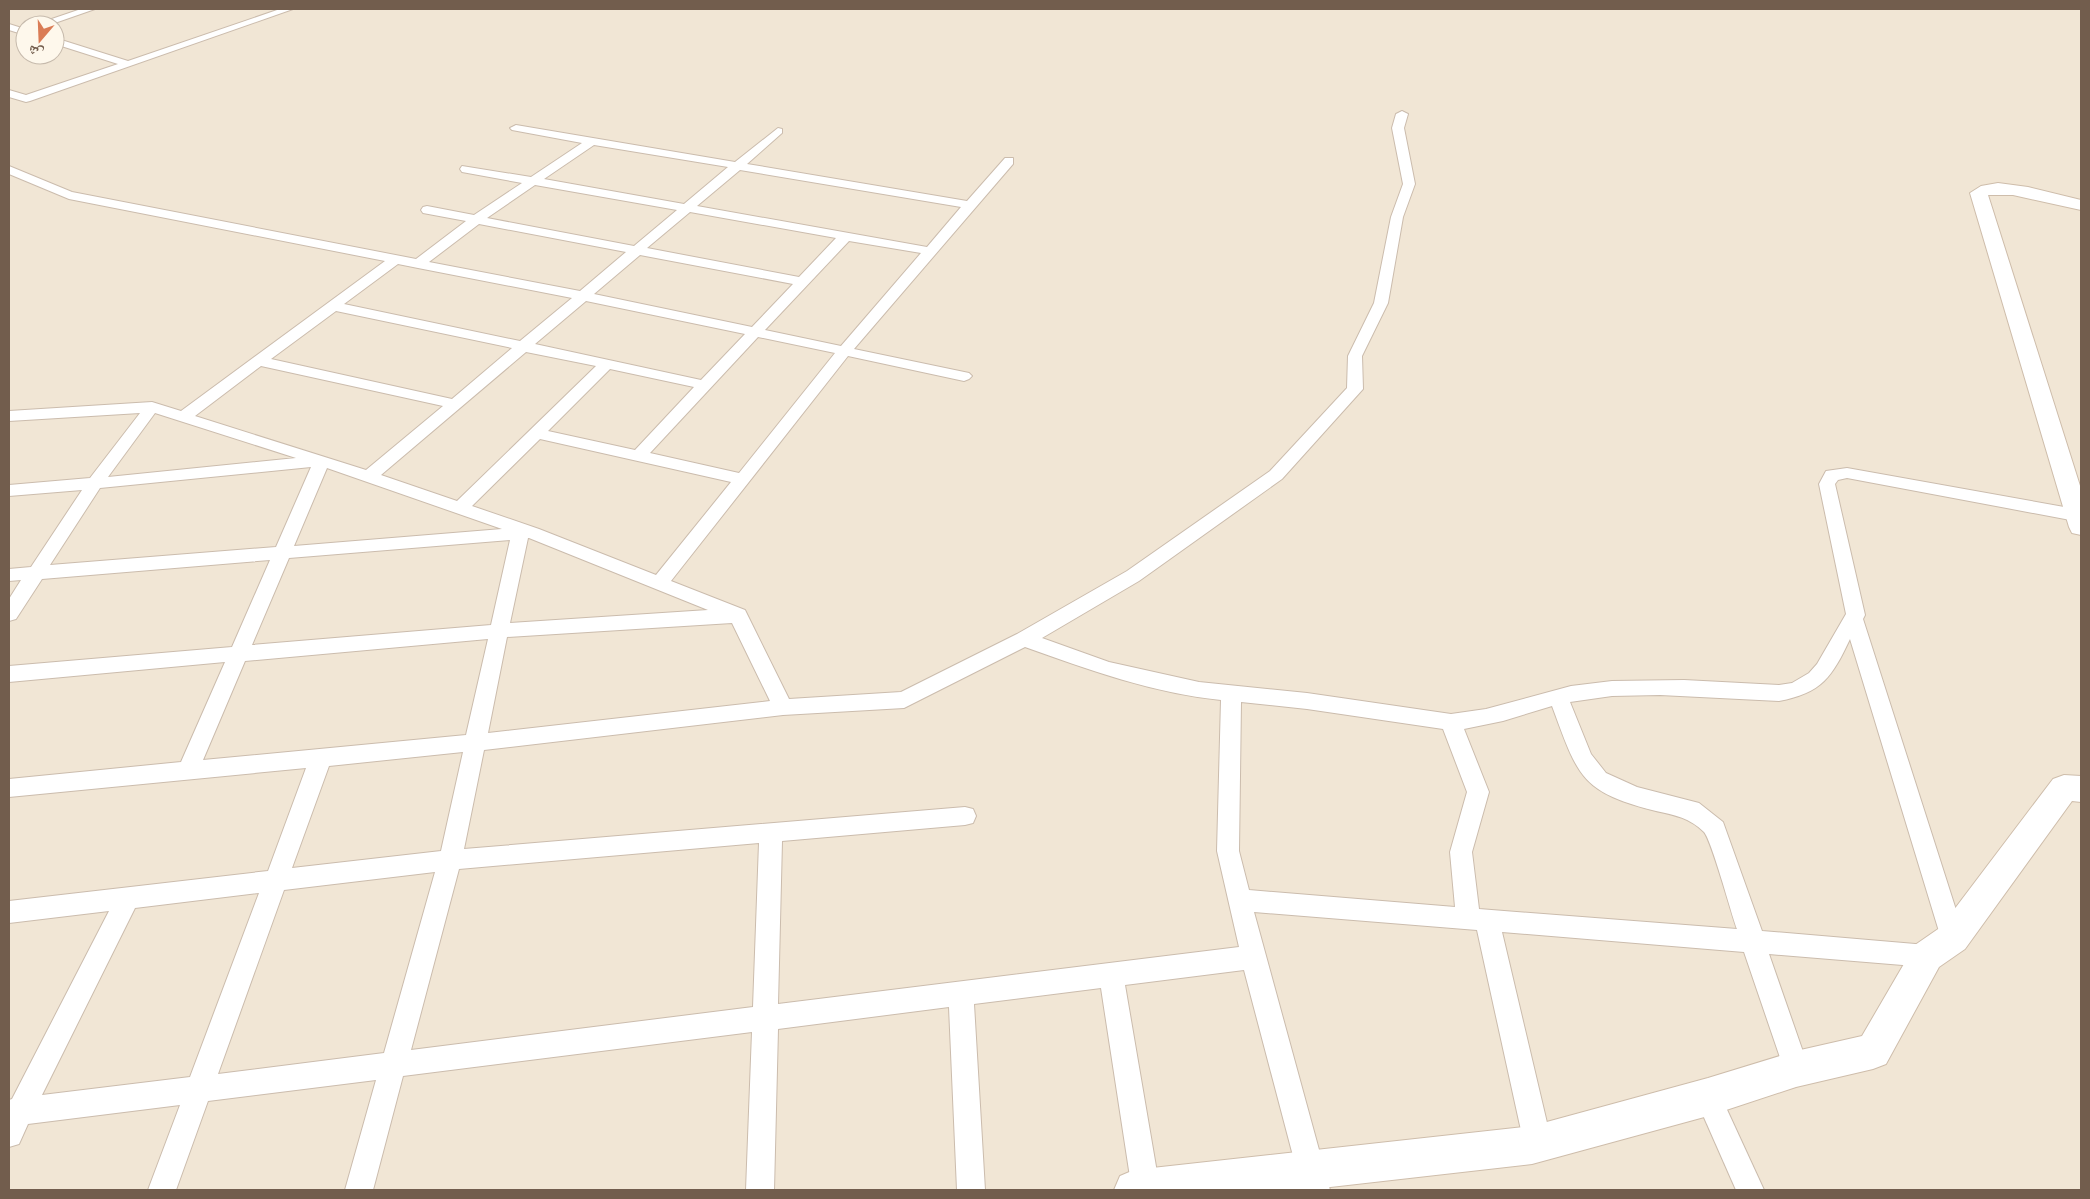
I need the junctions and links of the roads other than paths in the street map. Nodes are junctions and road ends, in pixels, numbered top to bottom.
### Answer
1 (90, 9) edge
2 (288, 9) edge
3 (65, 17) edge
4 (65, 44) edge
5 (128, 64) junction
6 (9, 93) edge
7 (1402, 114) dead end
8 (516, 128) dead end
9 (778, 130) dead end
10 (592, 141) junction
11 (1009, 160) dead end
12 (737, 165) junction
13 (466, 169) dead end
14 (9, 170) edge
15 (534, 181) junction
16 (970, 205) junction
17 (2081, 205) edge
18 (687, 208) junction
19 (427, 210) dead end
20 (477, 219) junction
21 (846, 236) junction
22 (637, 250) junction
23 (929, 251) junction
24 (396, 259) junction
25 (418, 264) junction
26 (802, 282) junction
27 (582, 296) junction
28 (334, 306) junction
29 (753, 333) junction
30 (523, 346) junction
31 (844, 352) junction
32 (259, 361) junction
33 (607, 364) junction
34 (964, 376) dead end
35 (704, 385) junction
36 (454, 404) junction
37 (152, 407) junction
38 (9, 416) edge
39 (183, 417) junction
40 (536, 433) junction
41 (638, 456) junction
42 (322, 461) junction
43 (369, 477) junction
44 (742, 479) junction
45 (95, 483) junction
46 (9, 490) edge
47 (460, 508) junction
48 (2080, 520) edge
49 (526, 533) junction
50 (282, 553) junction
51 (36, 573) junction
52 (9, 575) edge
53 (659, 584) junction
54 (9, 614) edge
55 (738, 615) junction
56 (1854, 620) junction
57 (499, 631) junction
58 (1024, 639) junction
59 (239, 652) junction
60 (9, 674) edge
61 (1231, 695) junction
62 (1558, 697) junction
63 (783, 707) junction
64 (1451, 722) junction
65 (476, 742) junction
66 (321, 757) junction
67 (188, 770) junction
68 (9, 788) edge
69 (2081, 789) edge
70 (965, 816) dead end
71 (771, 832) junction
72 (450, 860) junction
73 (276, 880) junction
74 (128, 898) junction
75 (1239, 900) junction
76 (9, 912) edge
77 (1478, 920) junction
78 (1754, 942) junction
79 (1940, 947) junction
80 (1253, 957) junction
81 (1111, 974) junction
82 (961, 993) junction
83 (765, 1018) junction
84 (394, 1064) junction
85 (1796, 1069) junction
86 (200, 1089) junction
87 (1708, 1097) junction
88 (12, 1120) edge
89 (1538, 1144) junction
90 (1314, 1180) edge
91 (162, 1190) edge
92 (359, 1190) edge
93 (760, 1190) edge
94 (971, 1190) edge
95 (1142, 1190) edge
96 (1750, 1190) edge

1 - 3 street
2 - 5 street
4 - 5 street
5 - 6 street
7 - 58 street
8 - 10 street
9 - 12 street
10 - 12 street
10 - 15 street
11 - 16 street
12 - 16 street
12 - 18 street
13 - 15 street
14 - 24 street
15 - 18 street
15 - 20 street
16 - 23 street
17 - 48 street
18 - 21 street
18 - 22 street
19 - 20 street
20 - 22 street
20 - 25 street
21 - 23 street
21 - 26 street
22 - 26 street
22 - 27 street
23 - 31 street
24 - 25 street
24 - 28 street
25 - 27 street
26 - 29 street
27 - 29 street
27 - 30 street
28 - 30 street
28 - 32 street
29 - 31 street
29 - 35 street
30 - 33 street
30 - 36 street
31 - 34 street
31 - 44 street
32 - 36 street
32 - 39 street
33 - 35 street
33 - 40 street
35 - 41 street
36 - 43 street
37 - 38 street
37 - 39 street
37 - 45 street
39 - 42 street
40 - 41 street
40 - 47 street
41 - 44 street
42 - 43 street
42 - 45 street
42 - 50 street
43 - 47 street
44 - 53 street
45 - 46 street
45 - 51 street
47 - 49 street
48 - 56 street
49 - 50 street
49 - 53 street
49 - 57 street
50 - 51 street
50 - 59 street
51 - 52 street
51 - 54 street
53 - 55 street
55 - 57 street
55 - 63 street
56 - 62 street
56 - 79 street
57 - 59 street
57 - 65 street
58 - 61 street
58 - 63 street
59 - 60 street
59 - 67 street
61 - 64 street
61 - 75 street
62 - 64 street
62 - 78 street
63 - 65 street
64 - 77 street
65 - 66 street
65 - 72 street
66 - 67 street
66 - 73 street
67 - 68 street
69 - 79 street
70 - 71 street
71 - 72 street
71 - 83 street
72 - 73 street
72 - 84 street
73 - 74 street
73 - 86 street
74 - 76 street
74 - 88 street
75 - 77 street
75 - 80 street
77 - 78 street
77 - 89 street
78 - 79 street
78 - 85 street
79 - 85 street
80 - 81 street
80 - 90 street
81 - 82 street
81 - 95 street
82 - 83 street
82 - 94 street
83 - 84 street
83 - 93 street
84 - 86 street
84 - 92 street
85 - 87 street
86 - 88 street
86 - 91 street
87 - 89 street
87 - 96 street
89 - 90 street
90 - 95 street

